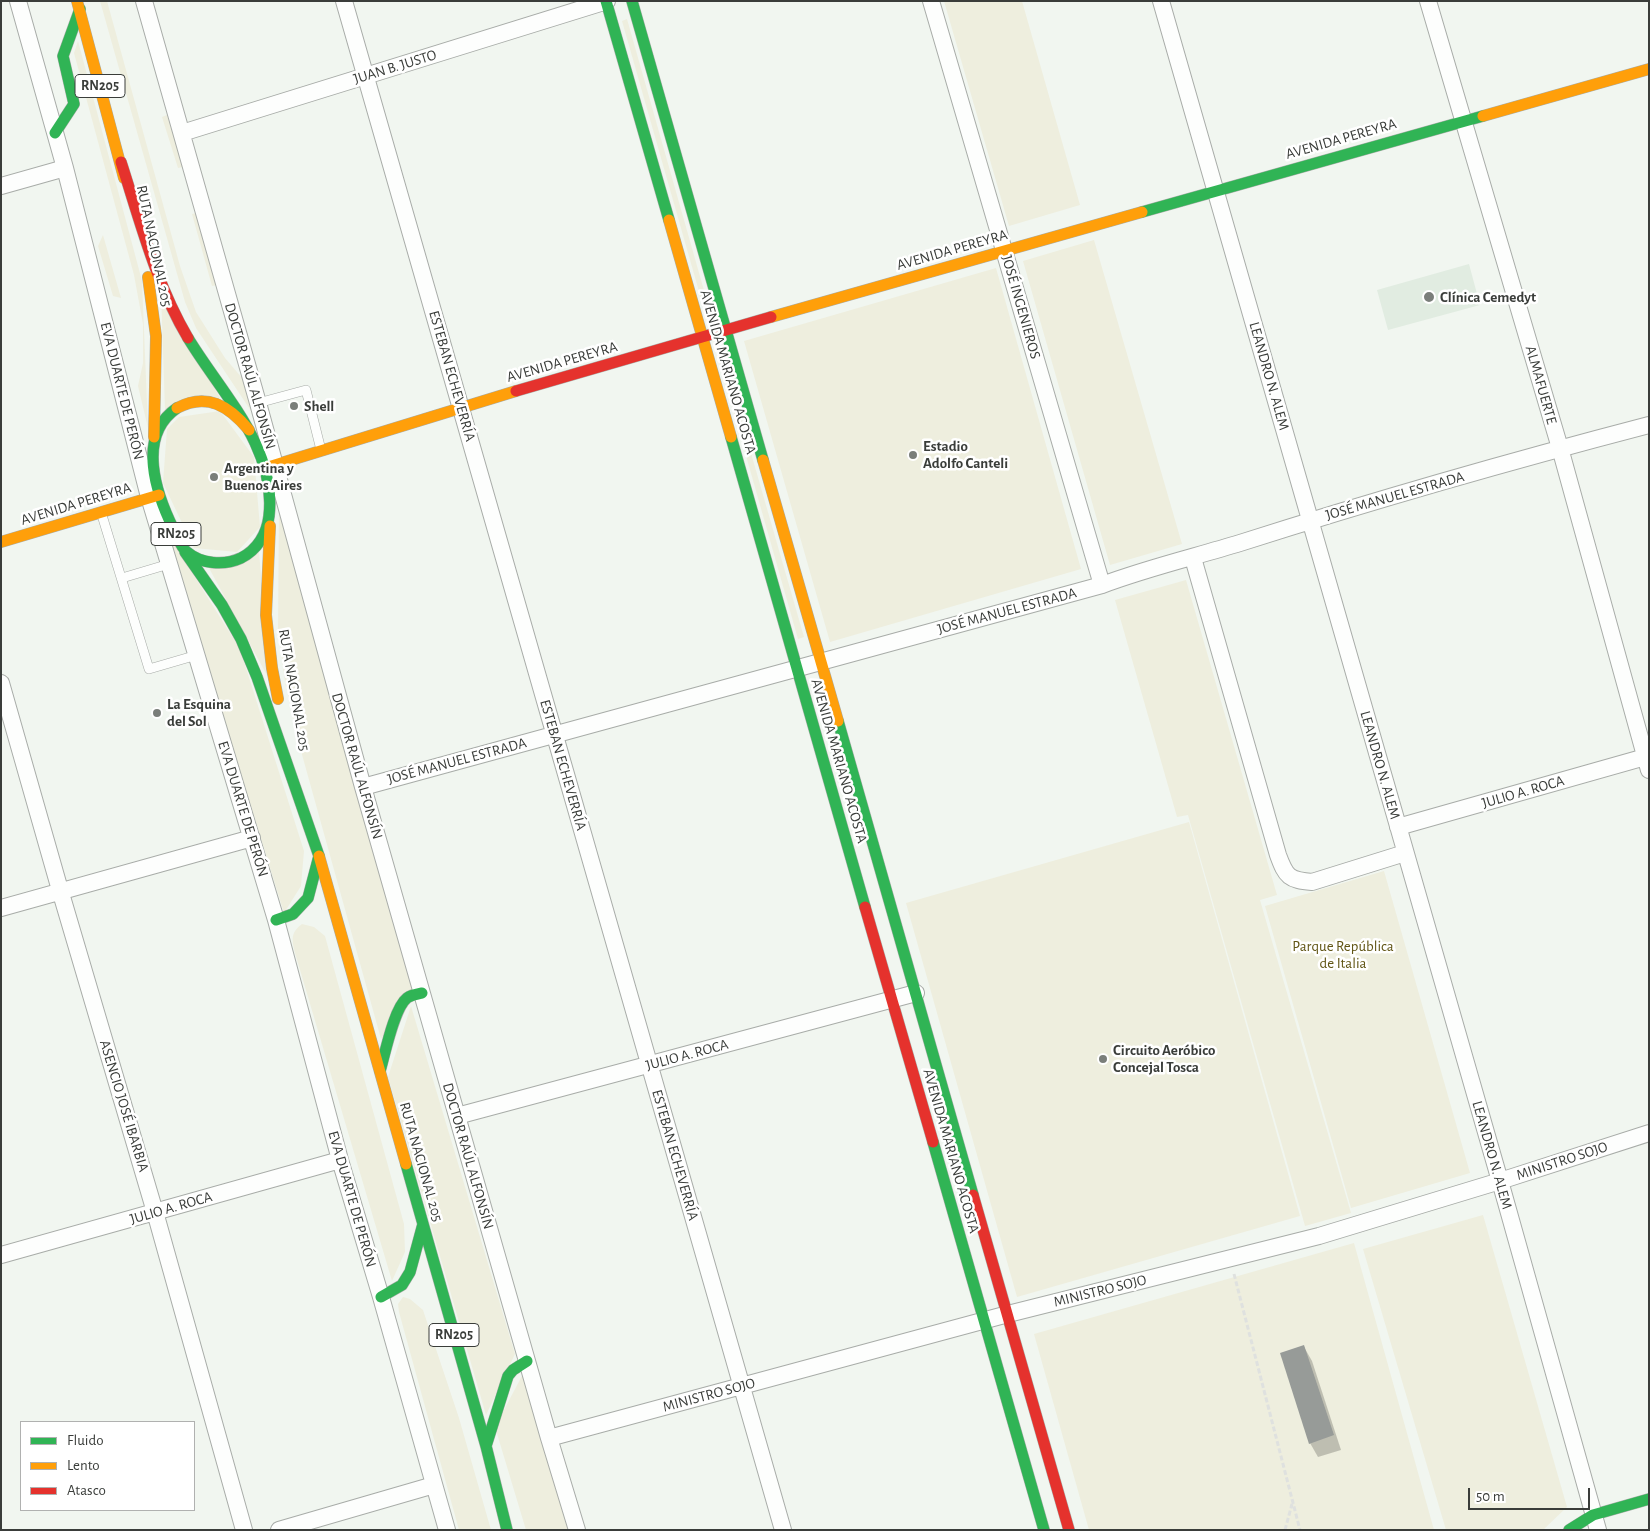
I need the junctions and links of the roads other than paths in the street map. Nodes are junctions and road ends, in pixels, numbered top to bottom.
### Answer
1 (18, 1) edge
2 (144, 1) edge
3 (344, 1) edge
4 (606, 1) edge
5 (632, 1) edge
6 (931, 1) edge
7 (1162, 1) edge
8 (1428, 1) edge
9 (79, 5) edge
10 (1649, 69) edge
11 (366, 76) junction
12 (1463, 121) junction
13 (55, 133) junction
14 (182, 133) junction
15 (121, 162) junction
16 (65, 168) junction
17 (1, 186) edge
18 (1216, 190) junction
19 (1004, 250) junction
20 (726, 330) junction
21 (702, 337) junction
22 (258, 403) junction
23 (461, 407) junction
24 (1649, 425) edge
25 (249, 430) junction
26 (1560, 448) junction
27 (321, 450) junction
28 (153, 458) junction
29 (270, 466) junction
30 (154, 496) junction
31 (101, 512) junction
32 (271, 520) junction
33 (1310, 521) junction
34 (1, 542) edge
35 (185, 552) junction
36 (1193, 558) junction
37 (169, 564) junction
38 (122, 578) junction
39 (1102, 585) junction
40 (196, 656) junction
41 (821, 662) junction
42 (797, 668) junction
43 (1, 683) edge
44 (555, 735) junction
45 (1648, 761) edge
46 (363, 787) junction
47 (302, 804) junction
48 (1398, 827) junction
49 (252, 838) junction
50 (1406, 853) junction
51 (319, 856) junction
52 (60, 890) junction
53 (1, 908) edge
54 (276, 920) junction
55 (422, 993) junction
56 (916, 993) junction
57 (892, 1000) junction
58 (649, 1065) junction
59 (380, 1072) junction
60 (457, 1116) junction
61 (1649, 1133) edge
62 (340, 1160) junction
63 (1500, 1181) junction
64 (155, 1212) junction
65 (423, 1224) junction
66 (1, 1255) edge
67 (381, 1297) junction
68 (1008, 1314) junction
69 (984, 1320) junction
70 (527, 1361) junction
71 (741, 1386) junction
72 (549, 1438) junction
73 (486, 1446) junction
74 (434, 1485) junction
75 (1649, 1499) edge
76 (1595, 1522) edge
77 (244, 1530) edge
78 (279, 1530) edge
79 (446, 1530) edge
80 (508, 1530) edge
81 (577, 1530) edge
82 (782, 1530) edge
83 (1044, 1530) edge
84 (1069, 1530) edge
85 (1568, 1530) edge

1 - 13 street, EVA DUARTE DE PERÓN
2 - 14 street, DOCTOR RAÚL ALFONSÍN
3 - 11 street, ESTEBAN ECHEVERRÍA
4 - 11 street, JUAN B. JUSTO
4 - 21 main road, AVENIDA MARIANO ACOSTA
5 - 20 main road, AVENIDA MARIANO ACOSTA
6 - 19 street, JOSÉ INGENIEROS
7 - 18 street, LEANDRO N. ALEM
8 - 12 street, ALMAFUERTE
9 - 13 main road
9 - 15 main road, RUTA NACIONAL 205 / RN205
10 - 12 main road, AVENIDA PEREYRA
11 - 14 street, JUAN B. JUSTO
11 - 23 street, ESTEBAN ECHEVERRÍA
12 - 18 main road, AVENIDA PEREYRA
12 - 26 street, ALMAFUERTE
13 - 16 street, EVA DUARTE DE PERÓN
14 - 22 street, DOCTOR RAÚL ALFONSÍN
15 - 25 main road, RUTA NACIONAL 205 / RN205
15 - 28 main road, RUTA NACIONAL 205 / RN205
16 - 17 street
16 - 30 street, EVA DUARTE DE PERÓN
18 - 19 main road, AVENIDA PEREYRA
18 - 33 street, LEANDRO N. ALEM
19 - 20 main road, AVENIDA PEREYRA
19 - 39 street, JOSÉ INGENIEROS
20 - 21 main road, AVENIDA PEREYRA
20 - 41 main road, AVENIDA MARIANO ACOSTA
21 - 23 main road, AVENIDA PEREYRA
21 - 42 main road, AVENIDA MARIANO ACOSTA
22 - 27 lane
22 - 29 street, DOCTOR RAÚL ALFONSÍN
23 - 27 main road, AVENIDA PEREYRA
23 - 44 street, ESTEBAN ECHEVERRÍA
24 - 26 street, JOSÉ MANUEL ESTRADA
25 - 28 main road, RUTA NACIONAL 205 / RN205
25 - 29 main road, RUTA NACIONAL 205 / RN205
26 - 33 street, JOSÉ MANUEL ESTRADA
26 - 45 street, ALMAFUERTE
27 - 29 main road, AVENIDA PEREYRA
28 - 30 main road, RUTA NACIONAL 205 / RN205
29 - 32 main road, RUTA NACIONAL 205 / RN205
29 - 46 street, DOCTOR RAÚL ALFONSÍN
30 - 31 main road, AVENIDA PEREYRA
30 - 35 main road, RUTA NACIONAL 205 / RN205
30 - 37 street, EVA DUARTE DE PERÓN
31 - 34 main road, AVENIDA PEREYRA
31 - 38 lane
32 - 35 main road, RN205
32 - 47 main road, RUTA NACIONAL 205 / RN205
33 - 36 street, JOSÉ MANUEL ESTRADA
33 - 48 street, LEANDRO N. ALEM
35 - 47 main road, RUTA NACIONAL 205 / RN205
36 - 39 street, JOSÉ MANUEL ESTRADA
36 - 50 street
37 - 38 lane
37 - 40 street, EVA DUARTE DE PERÓN
38 - 40 lane
39 - 41 street, JOSÉ MANUEL ESTRADA
40 - 49 street, EVA DUARTE DE PERÓN
41 - 42 street, JOSÉ MANUEL ESTRADA
41 - 56 main road, AVENIDA MARIANO ACOSTA
42 - 44 street, JOSÉ MANUEL ESTRADA
42 - 57 main road, AVENIDA MARIANO ACOSTA
43 - 52 street, ASENCIO JOSÉ IBARBIA
44 - 46 street, JOSÉ MANUEL ESTRADA
44 - 58 street, ESTEBAN ECHEVERRÍA
45 - 48 street, JULIO A. ROCA
46 - 55 street, DOCTOR RAÚL ALFONSÍN
47 - 51 main road, RUTA NACIONAL 205 / RN205
48 - 50 street, LEANDRO N. ALEM
49 - 52 street
49 - 54 street, EVA DUARTE DE PERÓN
50 - 63 street, LEANDRO N. ALEM
51 - 54 main road
51 - 59 main road, RUTA NACIONAL 205 / RN205
52 - 53 street
52 - 64 street, ASENCIO JOSÉ IBARBIA
54 - 62 street, EVA DUARTE DE PERÓN
55 - 59 main road
55 - 60 street, DOCTOR RAÚL ALFONSÍN
56 - 57 street, JULIO A. ROCA
56 - 68 main road, AVENIDA MARIANO ACOSTA
57 - 58 street, JULIO A. ROCA
57 - 69 main road, AVENIDA MARIANO ACOSTA
58 - 60 street, JULIO A. ROCA
58 - 71 street, ESTEBAN ECHEVERRÍA
59 - 65 main road, RUTA NACIONAL 205 / RN205
60 - 70 street, DOCTOR RAÚL ALFONSÍN
61 - 63 street, MINISTRO SOJO
62 - 64 street, JULIO A. ROCA
62 - 67 street, EVA DUARTE DE PERÓN
63 - 68 street, MINISTRO SOJO
63 - 76 street, LEANDRO N. ALEM
64 - 66 street, JULIO A. ROCA
64 - 77 street, ASENCIO JOSÉ IBARBIA
65 - 67 main road
65 - 73 main road, RUTA NACIONAL 205 / RN205
67 - 74 street, EVA DUARTE DE PERÓN
68 - 69 street, MINISTRO SOJO
68 - 84 main road, AVENIDA MARIANO ACOSTA
69 - 71 street, MINISTRO SOJO
69 - 83 main road, AVENIDA MARIANO ACOSTA
70 - 72 street, DOCTOR RAÚL ALFONSÍN
70 - 73 main road
71 - 72 street, MINISTRO SOJO
71 - 82 street, ESTEBAN ECHEVERRÍA
72 - 81 street, DOCTOR RAÚL ALFONSÍN
73 - 80 main road, RUTA NACIONAL 205 / RN205
74 - 78 street
74 - 79 street, EVA DUARTE DE PERÓN
75 - 76 main road
76 - 85 main road

